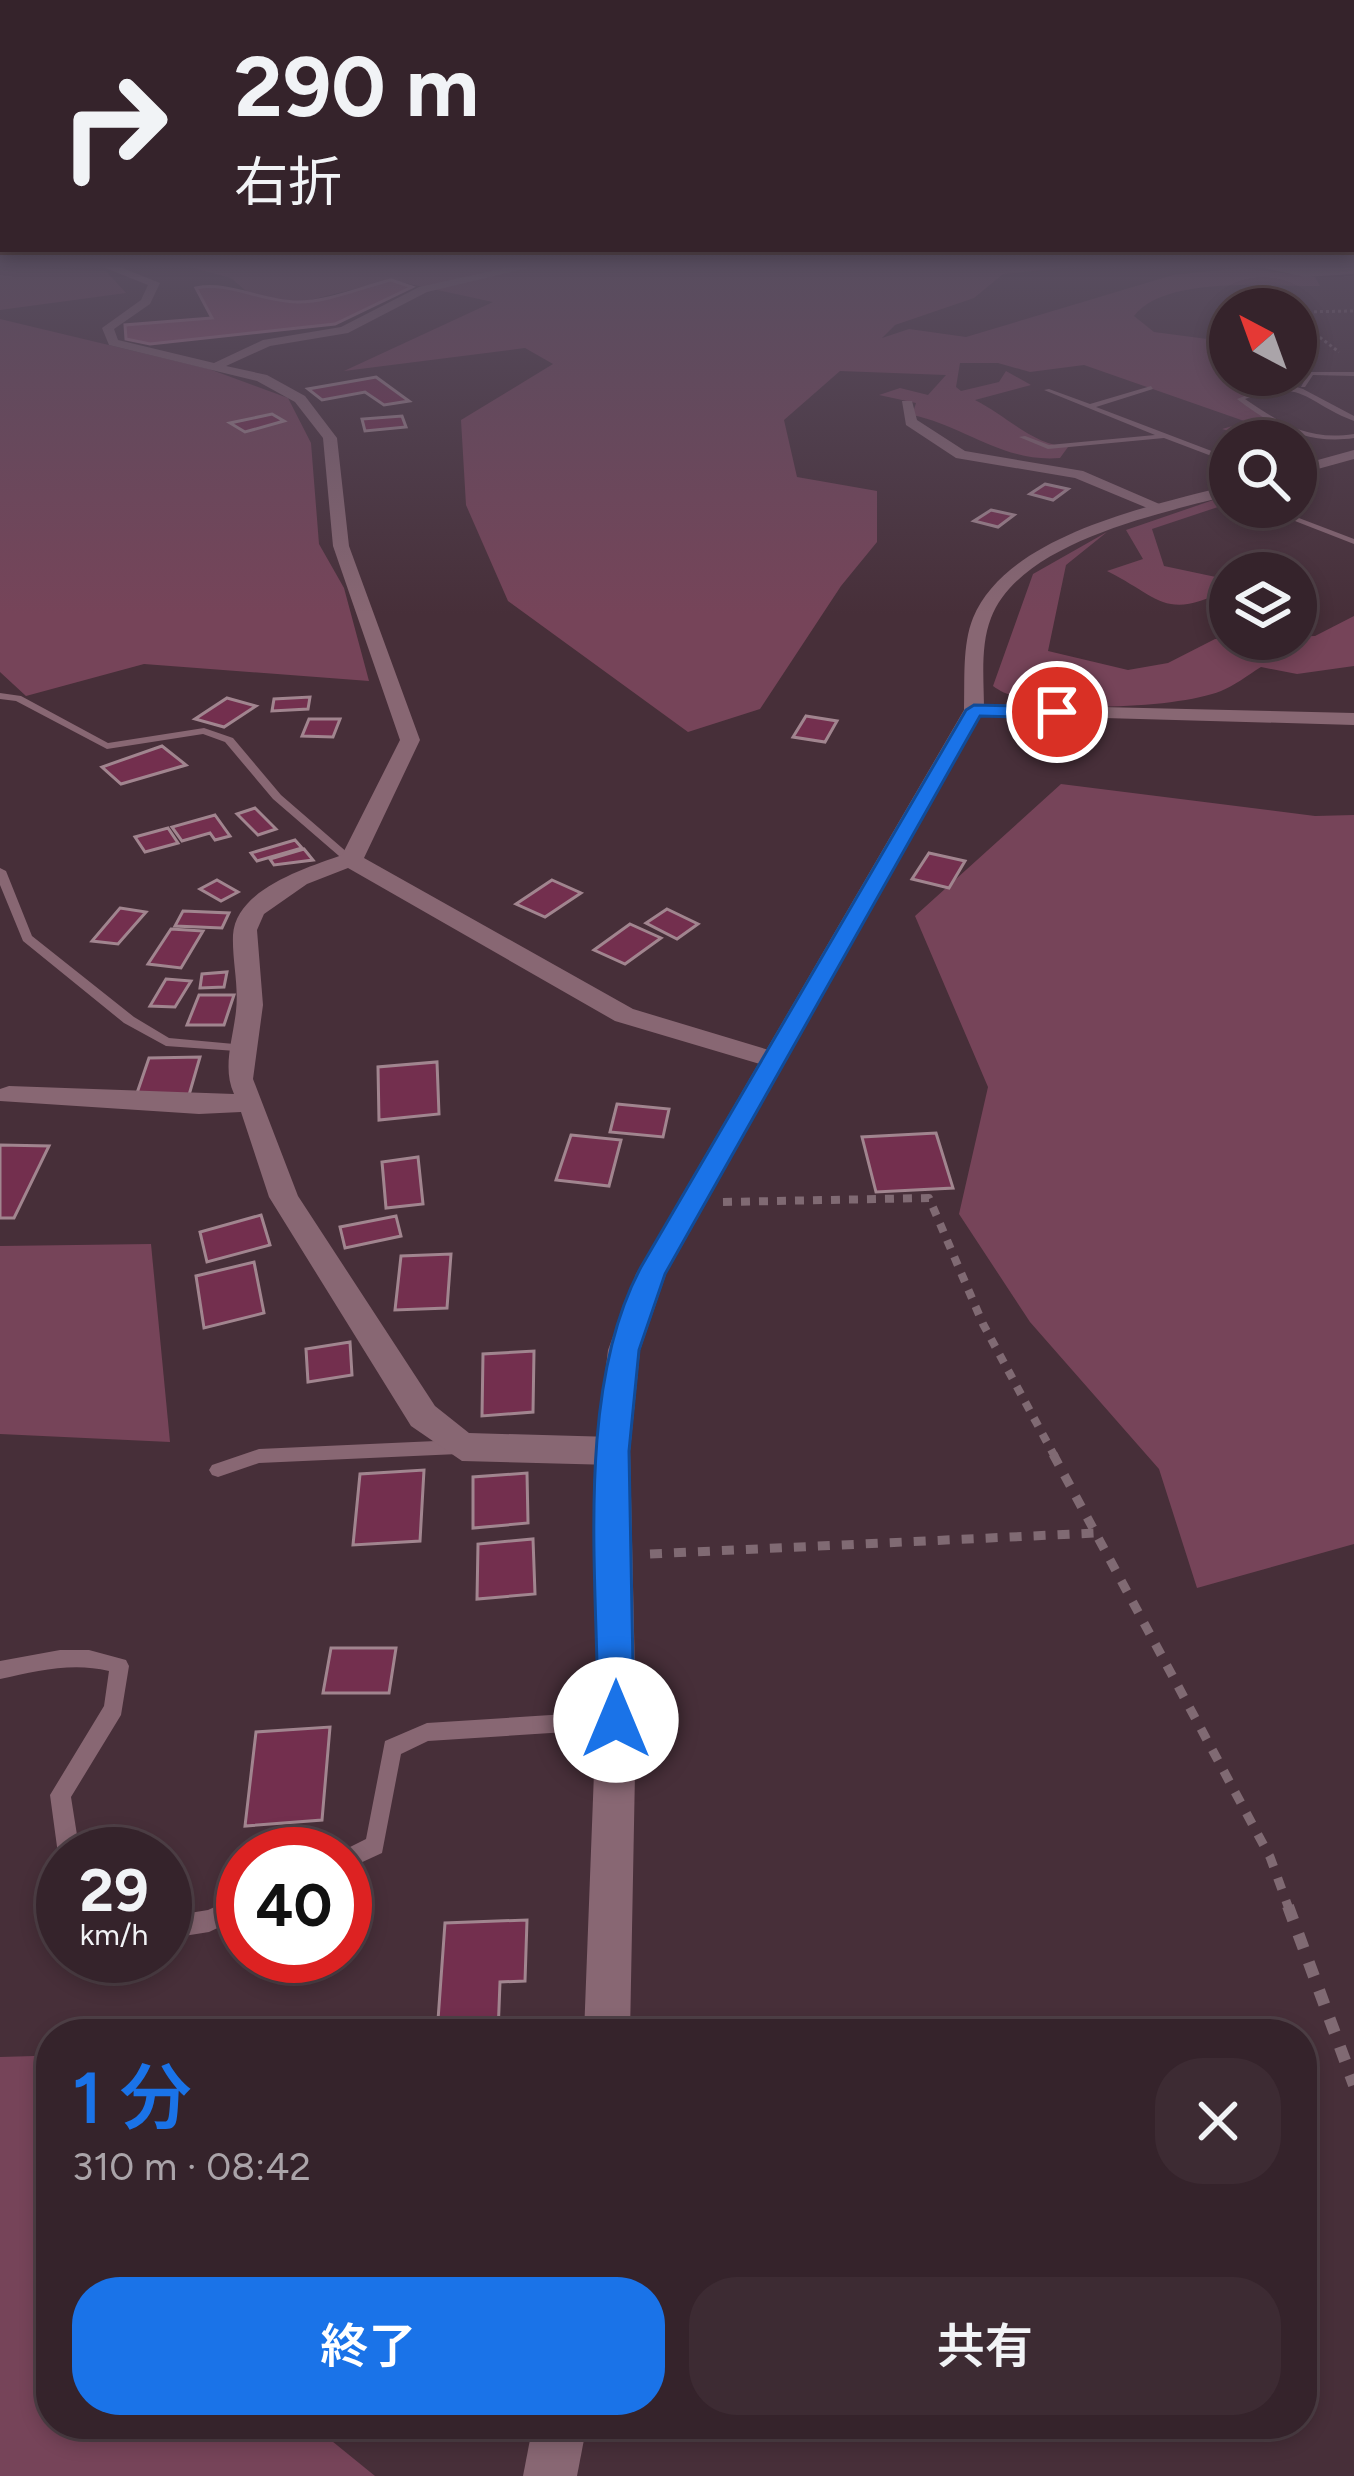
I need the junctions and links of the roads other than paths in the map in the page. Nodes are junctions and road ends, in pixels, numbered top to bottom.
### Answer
1 (270, 383) edge
2 (1151, 388) dead end
3 (1047, 391) dead end
4 (1248, 396) edge
5 (1314, 396) edge
6 (907, 404) dead end
7 (1092, 406) junction
8 (1354, 419) edge
9 (1166, 436) junction
10 (1024, 437) dead end
11 (1354, 445) edge
12 (1209, 453) edge
13 (1317, 462) edge
14 (1209, 496) edge
15 (1163, 509) junction
16 (1317, 528) edge
17 (1354, 542) edge
18 (0, 696) edge
19 (974, 710) junction
20 (1354, 719) edge
21 (350, 860) junction
22 (0, 872) edge
23 (245, 1049) junction
24 (772, 1060) junction
25 (4, 1093) edge
26 (251, 1102) junction
27 (462, 1447) junction
28 (613, 1451) junction
29 (218, 1470) dead end
30 (0, 1670) edge
31 (616, 1720) junction
32 (65, 1827) edge
33 (372, 1847) edge
34 (608, 2019) edge
35 (557, 2439) edge
36 (550, 2476) edge

1 - 21 street
2 - 7 lane
3 - 7 lane
4 - 11 lane
5 - 8 lane
6 - 15 street
7 - 9 lane
9 - 10 lane
9 - 12 lane
11 - 13 street
14 - 15 street
15 - 19 street
16 - 17 lane
18 - 21 lane
19 - 20 street
19 - 24 street
21 - 23 street
21 - 24 street
22 - 23 lane
23 - 26 street
24 - 28 street
25 - 26 street
26 - 27 street
27 - 28 street
27 - 29 lane
28 - 31 street
30 - 32 lane
31 - 33 lane
31 - 34 street
35 - 36 street

